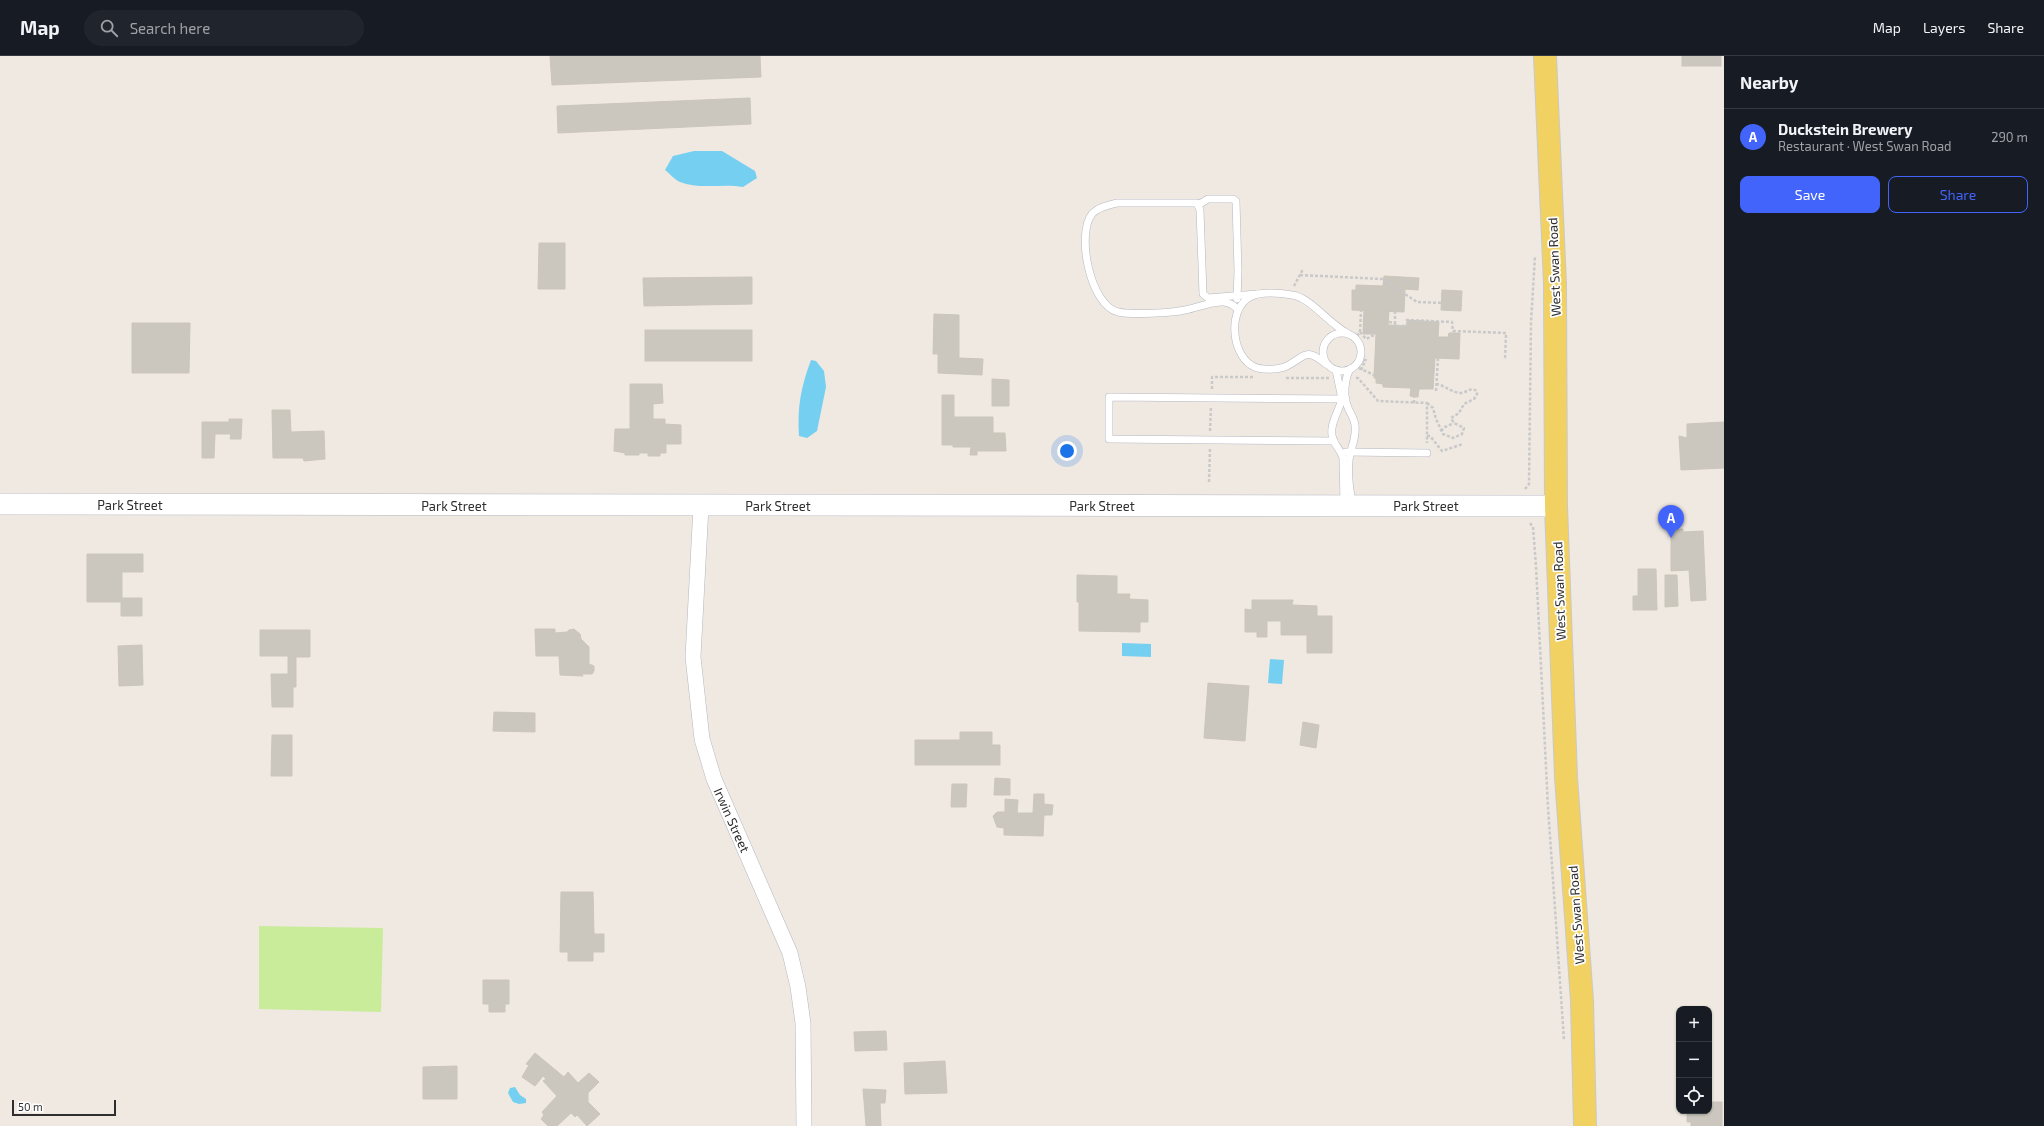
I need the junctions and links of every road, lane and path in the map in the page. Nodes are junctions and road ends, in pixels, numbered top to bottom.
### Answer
1 (1545, 56) edge
2 (1198, 205) junction
3 (1303, 269) dead end
4 (1300, 275) junction
5 (1257, 294) junction
6 (1288, 295) junction
7 (1238, 296) junction
8 (1442, 303) dead end
9 (1237, 309) junction
10 (1361, 311) dead end
11 (1395, 312) dead end
12 (1389, 322) dead end
13 (1395, 323) junction
14 (1347, 333) junction
15 (1376, 334) dead end
16 (1358, 335) junction
17 (1366, 358) dead end
18 (1438, 358) dead end
19 (1505, 360) dead end
20 (1326, 364) junction
21 (1356, 368) junction
22 (1336, 370) junction
23 (1374, 375) dead end
24 (1437, 384) junction
25 (1436, 391) dead end
26 (1414, 396) dead end
27 (1344, 399) junction
28 (1414, 403) dead end
29 (1427, 403) dead end
30 (1454, 423) junction
31 (1441, 431) junction
32 (1427, 436) dead end
33 (1334, 441) junction
34 (1463, 444) dead end
35 (1342, 452) junction
36 (1350, 452) junction
37 (1428, 453) dead end
38 (0, 504) edge
39 (700, 506) junction
40 (1348, 506) junction
41 (1556, 506) junction
42 (804, 1126) edge
43 (1585, 1126) edge

1 - 41 main road, West Swan Road
2 - 7 lane
2 - 7 lane
2 - 9 lane
3 - 4 path
4 - 6 path
4 - 8 path
5 - 6 lane
5 - 7 lane
5 - 9 lane
6 - 14 lane
7 - 9 lane
9 - 20 lane
10 - 16 path
11 - 13 path
12 - 13 path
13 - 19 path
14 - 16 lane
14 - 20 lane
15 - 16 path
16 - 21 lane
17 - 21 path
18 - 24 path
20 - 22 lane
21 - 22 lane
21 - 23 path
21 - 27 lane
22 - 27 lane
24 - 25 path
24 - 30 path
26 - 28 path
27 - 33 lane
27 - 33 lane
27 - 36 lane
29 - 31 path
30 - 31 path
30 - 31 path
32 - 34 path
33 - 35 lane
35 - 36 lane
35 - 40 lane
36 - 37 lane
36 - 40 lane
38 - 39 street, Park Street
39 - 40 street, Park Street
39 - 42 street, Irwin Street
40 - 41 street, Park Street
41 - 43 main road, West Swan Road

